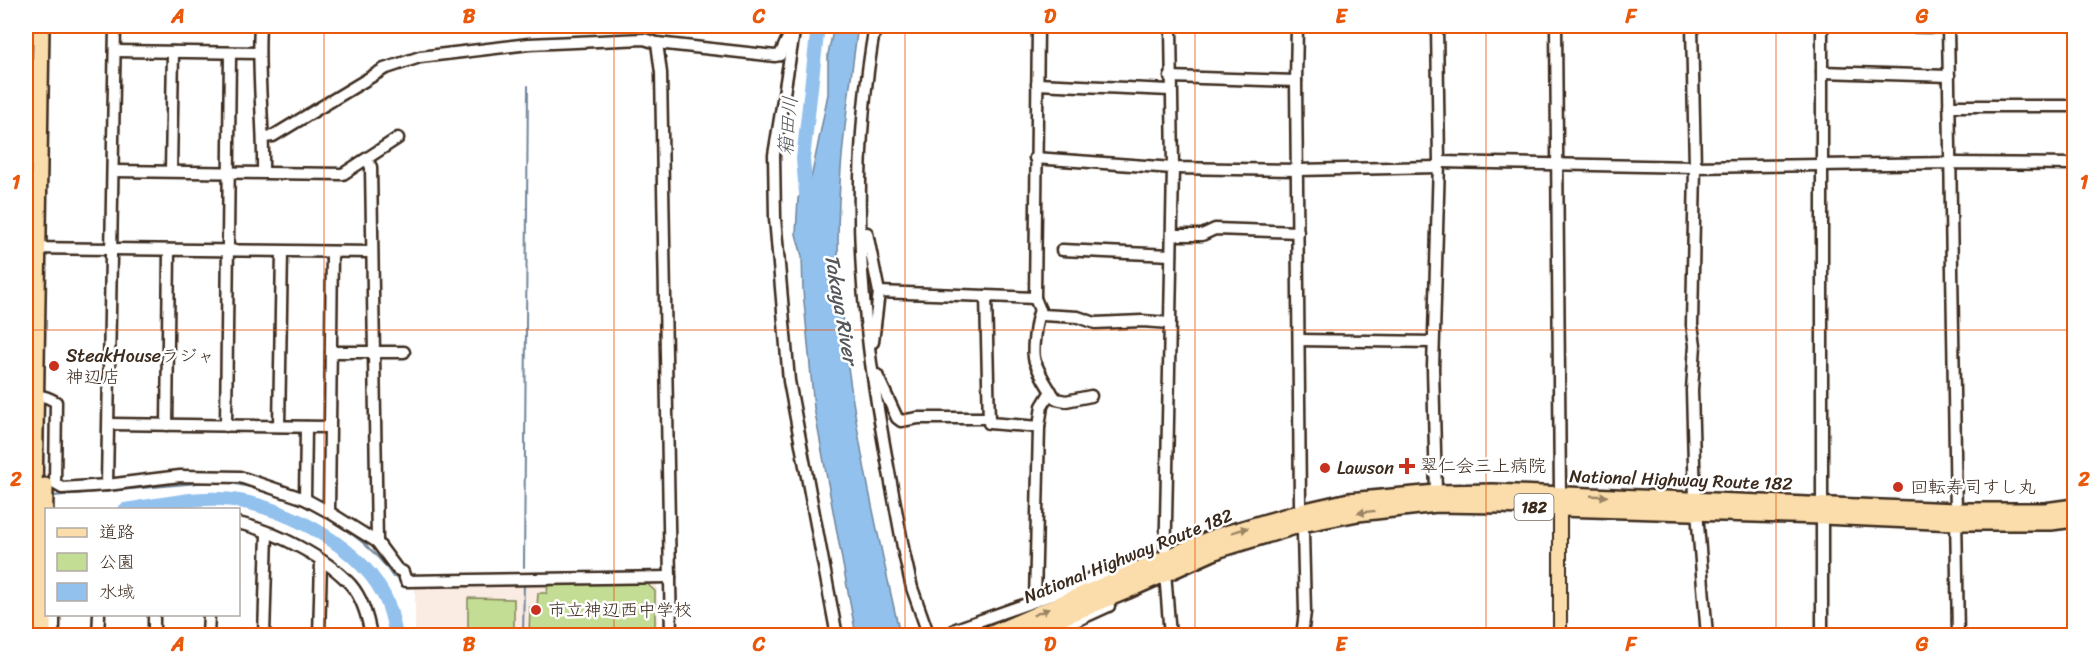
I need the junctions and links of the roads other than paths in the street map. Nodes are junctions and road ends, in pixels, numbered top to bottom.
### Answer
1 (41, 26) edge
2 (50, 26) edge
3 (115, 26) edge
4 (260, 26) edge
5 (795, 26) edge
6 (875, 26) edge
7 (1038, 26) edge
8 (1171, 26) edge
9 (1297, 26) edge
10 (1437, 26) edge
11 (1556, 26) edge
12 (1692, 26) edge
13 (1822, 26) edge
14 (1876, 26) edge
15 (1948, 26) edge
16 (657, 43) junction
17 (115, 51) junction
18 (173, 52) junction
19 (259, 53) junction
20 (230, 54) junction
21 (1822, 72) junction
22 (1949, 76) junction
23 (1170, 77) junction
24 (1296, 81) junction
25 (1037, 84) junction
26 (1170, 90) junction
27 (1949, 106) junction
28 (2074, 106) edge
29 (264, 137) junction
30 (398, 138) dead end
31 (1035, 158) junction
32 (367, 159) junction
33 (1950, 164) junction
34 (2074, 164) edge
35 (1439, 165) junction
36 (1556, 165) junction
37 (1822, 165) junction
38 (1695, 167) junction
39 (1173, 168) junction
40 (114, 171) junction
41 (171, 171) junction
42 (1298, 171) junction
43 (229, 172) junction
44 (263, 172) junction
45 (861, 218) junction
46 (1298, 232) junction
47 (1172, 235) junction
48 (37, 248) edge
49 (112, 249) junction
50 (169, 250) junction
51 (1062, 250) dead end
52 (228, 251) junction
53 (282, 252) junction
54 (332, 252) junction
55 (372, 252) junction
56 (1171, 255) junction
57 (879, 292) junction
58 (986, 296) junction
59 (1035, 298) junction
60 (1040, 310) junction
61 (1170, 323) junction
62 (1299, 340) junction
63 (1433, 342) junction
64 (869, 350) junction
65 (332, 352) junction
66 (374, 352) junction
67 (404, 352) dead end
68 (872, 371) junction
69 (1051, 391) junction
70 (40, 396) junction
71 (1091, 396) dead end
72 (989, 418) junction
73 (26, 421) edge
74 (109, 424) junction
75 (167, 425) junction
76 (226, 426) junction
77 (279, 426) junction
78 (306, 427) junction
79 (329, 427) junction
80 (1039, 427) junction
81 (107, 485) junction
82 (1436, 493) junction
83 (305, 499) junction
84 (1560, 502) junction
85 (35, 504) edge
86 (1696, 506) junction
87 (2074, 507) edge
88 (1822, 511) junction
89 (329, 512) junction
90 (1956, 516) junction
91 (1302, 518) junction
92 (2074, 519) edge
93 (240, 524) edge
94 (267, 533) junction
95 (377, 542) junction
96 (321, 561) junction
97 (1165, 565) junction
98 (1141, 569) junction
99 (670, 577) junction
100 (1126, 591) junction
101 (1035, 601) junction
102 (54, 616) edge
103 (99, 616) edge
104 (154, 616) edge
105 (209, 616) edge
106 (35, 633) edge
107 (98, 636) edge
108 (153, 636) edge
109 (208, 636) edge
110 (264, 636) edge
111 (319, 636) edge
112 (371, 636) edge
113 (671, 636) edge
114 (837, 636) edge
115 (929, 636) edge
116 (951, 636) edge
117 (987, 636) edge
118 (1017, 636) edge
119 (1043, 636) edge
120 (1170, 636) edge
121 (1302, 636) edge
122 (1560, 636) edge
123 (1707, 636) edge
124 (1822, 636) edge
125 (1958, 636) edge

1 - 48 highway
2 - 48 highway
3 - 17 street
4 - 19 street
5 - 16 street
5 - 114 street
6 - 45 street
7 - 25 street
8 - 23 street
9 - 24 street
10 - 35 street
11 - 36 street
12 - 38 street
13 - 21 street
14 - 15 street
15 - 22 street
16 - 29 street
16 - 99 street
17 - 18 street
17 - 40 street
18 - 20 street
18 - 41 street
19 - 20 street
19 - 29 street
20 - 43 street
21 - 22 street
21 - 37 street
22 - 27 street
23 - 24 street
23 - 26 street
24 - 42 street
25 - 26 street
25 - 31 street
26 - 39 street
27 - 28 street
27 - 33 street
29 - 44 street
30 - 32 street
31 - 39 street
31 - 59 street
32 - 44 street
32 - 55 street
33 - 34 street
33 - 37 street
33 - 90 street
35 - 36 street
35 - 42 street
35 - 63 street
36 - 38 street
36 - 84 street
37 - 38 street
37 - 88 street
38 - 86 street
39 - 42 street
39 - 47 street
40 - 41 street
40 - 49 street
41 - 43 street
42 - 46 street
43 - 44 street
43 - 52 street
45 - 57 street
45 - 64 street
46 - 47 street
46 - 62 street
47 - 56 street
48 - 49 street
48 - 70 highway
49 - 50 street
49 - 74 street
50 - 52 street
50 - 75 street
51 - 56 street
52 - 53 street
52 - 76 street
53 - 54 street
53 - 77 street
54 - 55 street
54 - 65 street
55 - 66 street
56 - 61 street
57 - 58 street
57 - 64 street
58 - 59 street
58 - 72 street
59 - 60 street
60 - 61 street
60 - 69 street
61 - 97 street
62 - 63 street
62 - 91 street
63 - 82 street
64 - 68 street
65 - 66 street
65 - 79 street
66 - 67 street
66 - 95 street
68 - 72 street
68 - 115 street
69 - 71 street
69 - 80 street
70 - 73 street
70 - 81 street
70 - 85 highway
72 - 80 street
74 - 75 street
74 - 81 street
75 - 76 street
76 - 77 street
77 - 78 street
78 - 79 street
78 - 83 street
79 - 89 street
80 - 101 street
81 - 83 street
82 - 84 highway, National Highway Route 182 / 182
82 - 91 highway, National Highway Route 182 / 182
83 - 89 street
84 - 86 highway, National Highway Route 182 / 182
84 -> 91 highway, National Highway Route 182 / 182
84 - 122 main road
85 - 106 highway
86 - 88 highway, National Highway Route 182 / 182
86 - 123 street
87 - 90 highway, National Highway Route 182 / 182
88 - 90 highway, National Highway Route 182 / 182
88 - 124 street
89 - 95 street
90 - 92 highway, National Highway Route 182 / 182
90 - 125 street
91 - 97 highway, National Highway Route 182 / 182
91 - 121 street
93 - 94 street
94 - 96 street
94 - 110 street
95 - 99 street
96 - 111 street
96 - 112 street
97 - 98 highway, National Highway Route 182 / 182
97 - 100 highway, National Highway Route 182 / 182
97 - 120 street
98 - 101 street
117 -> 98 highway, National Highway Route 182 / 182
99 - 113 street
100 - 118 highway, National Highway Route 182 / 182
100 - 119 street
101 - 116 street
102 - 106 street
103 - 107 street
104 - 108 street
105 - 109 street

